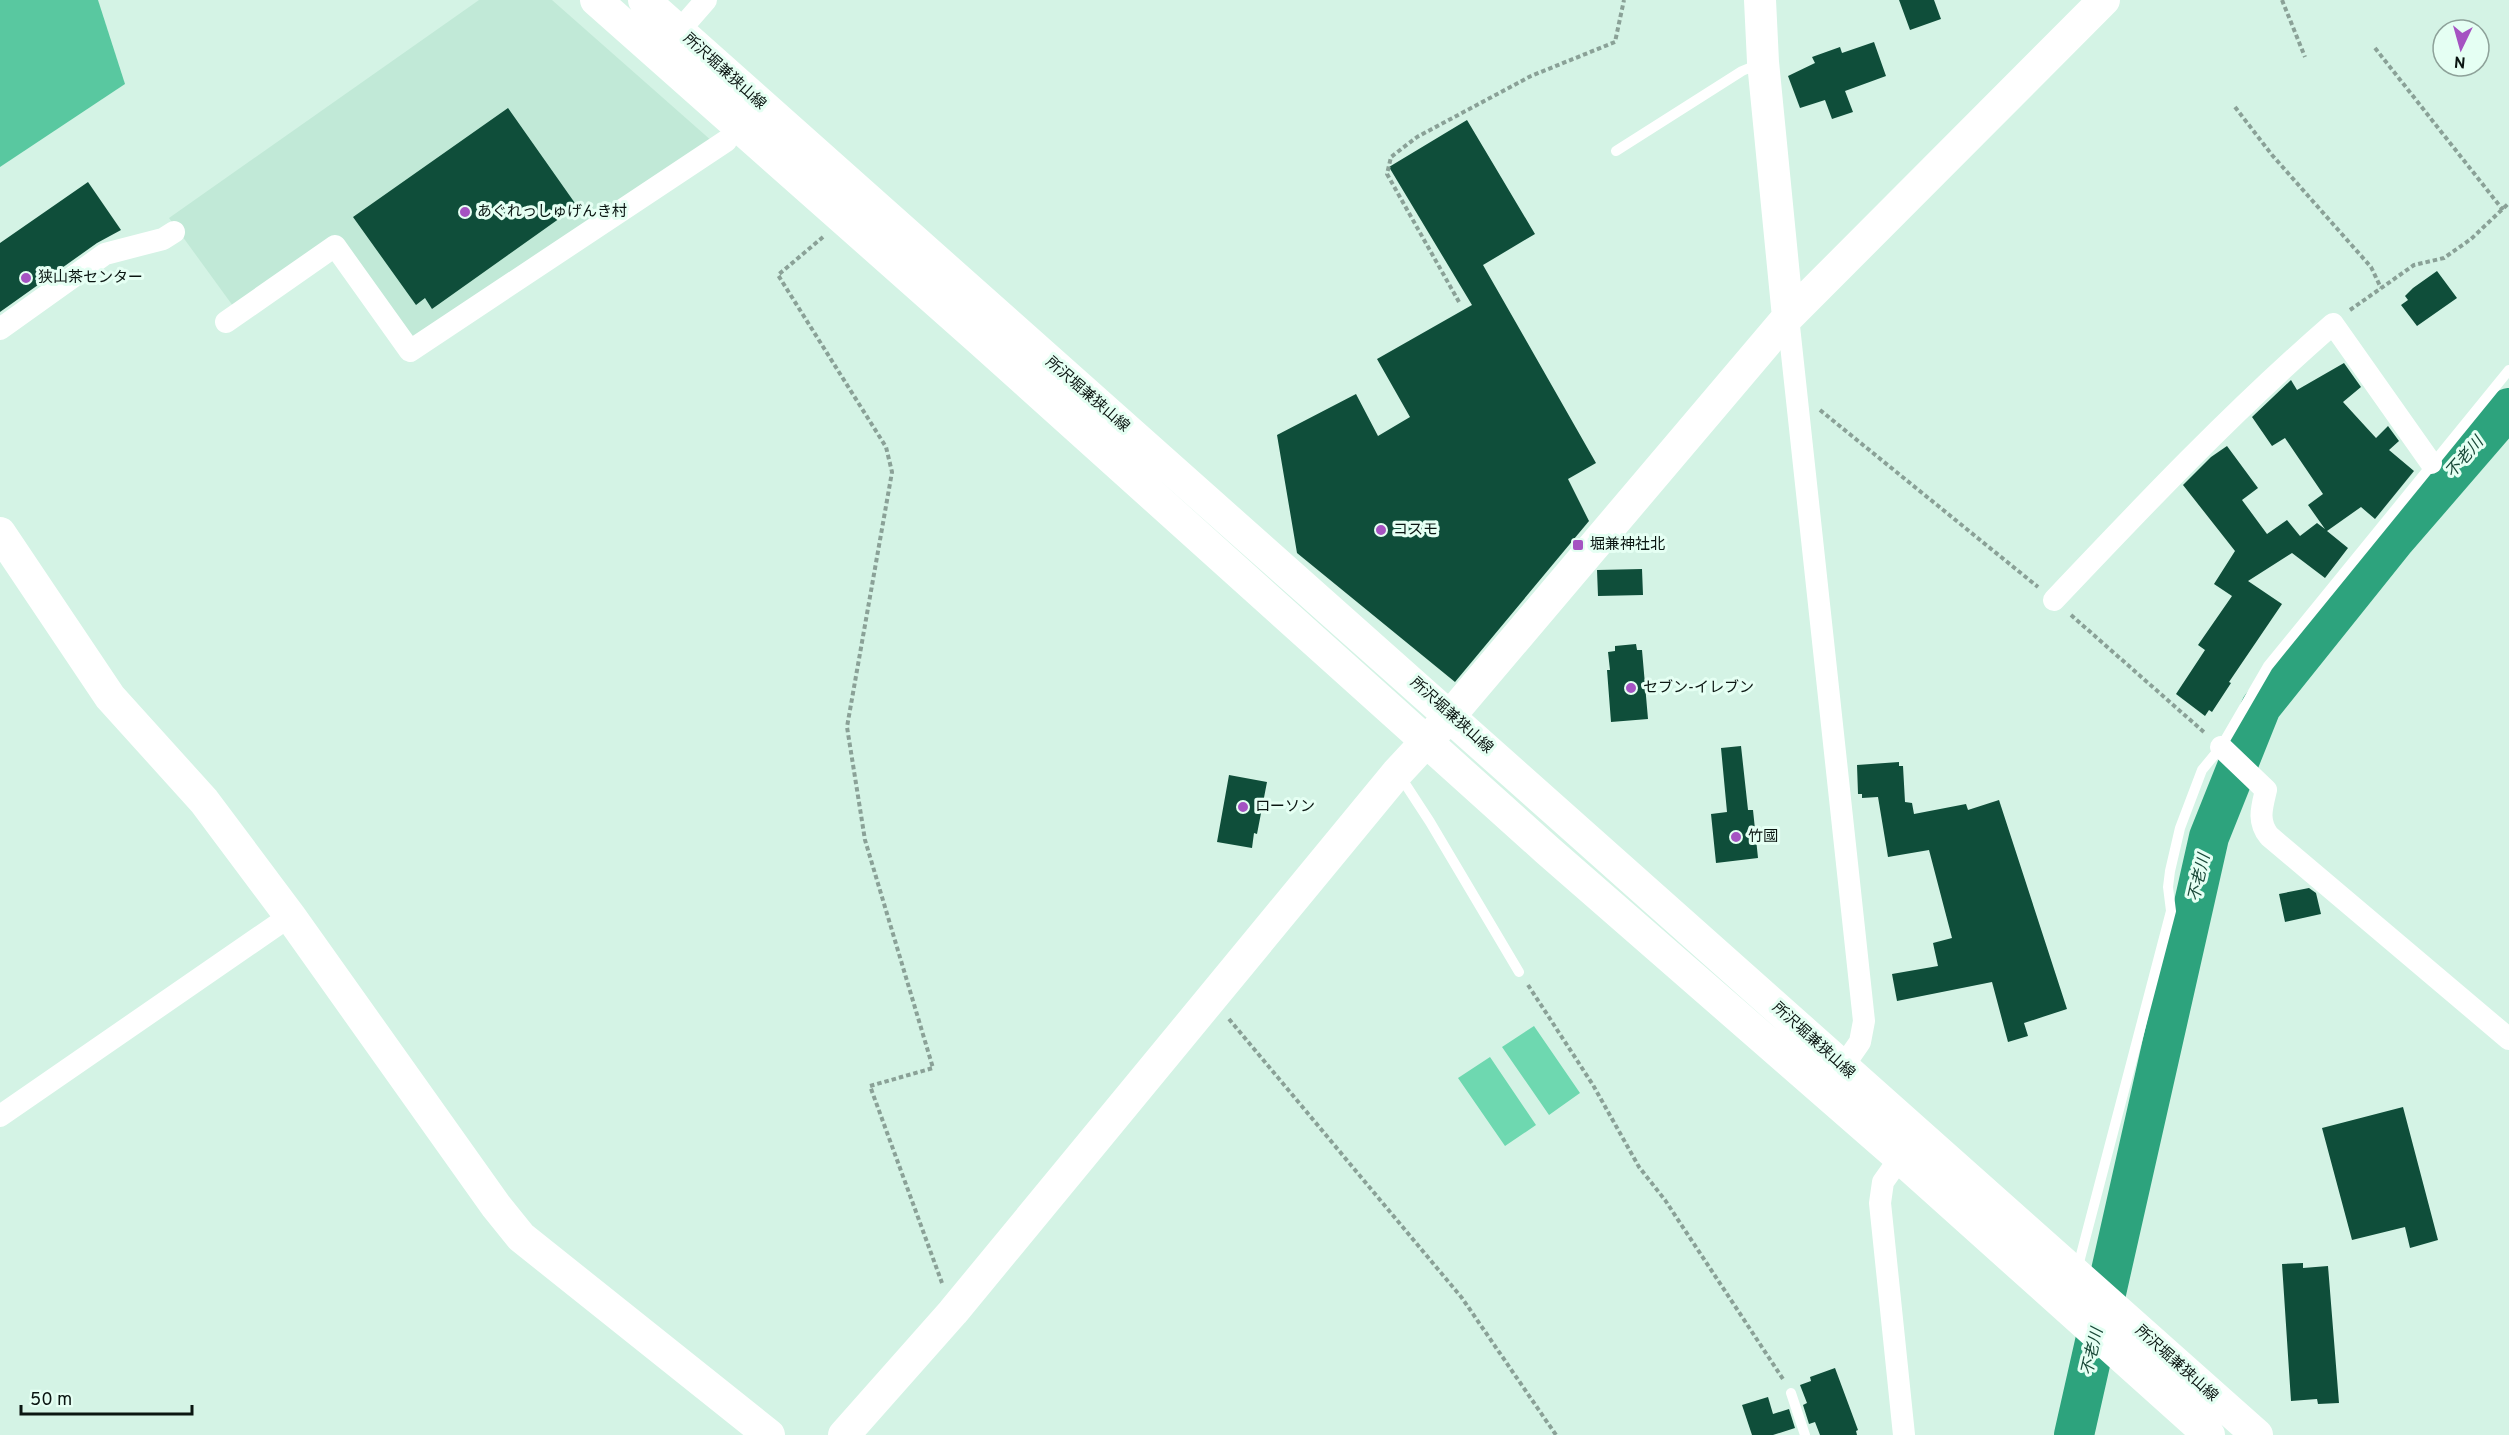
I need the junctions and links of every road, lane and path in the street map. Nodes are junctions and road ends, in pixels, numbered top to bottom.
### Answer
1 (596, 0) edge
2 (644, 0) edge
3 (706, 0) edge
4 (1624, 0) edge
5 (1760, 0) edge
6 (2104, 0) edge
7 (2282, 0) edge
8 (679, 32) junction
9 (2375, 48) dead end
10 (2305, 57) dead end
11 (1763, 62) junction
12 (2235, 107) dead end
13 (726, 141) dead end
14 (1616, 151) dead end
15 (2509, 203) edge
16 (2503, 210) junction
17 (844, 219) junction
18 (174, 231) dead end
19 (2381, 288) junction
20 (1459, 302) dead end
21 (1788, 317) junction
22 (226, 322) dead end
23 (2333, 324) junction
24 (0, 329) edge
25 (2509, 370) edge
26 (1796, 391) junction
27 (2431, 463) junction
28 (0, 533) edge
29 (2054, 600) junction
30 (1450, 716) junction
31 (1426, 741) junction
32 (2221, 747) junction
33 (1397, 773) junction
34 (290, 916) junction
35 (1519, 972) joint
36 (1213, 1000) junction
37 (2509, 1039) edge
38 (1842, 1068) junction
39 (0, 1116) edge
40 (1900, 1158) junction
41 (2077, 1277) junction
42 (953, 1312) junction
43 (1791, 1393) joint
44 (769, 1435) edge
45 (844, 1435) edge
46 (1556, 1435) edge
47 (1805, 1435) edge
48 (1904, 1435) edge
49 (2209, 1435) edge
50 (2257, 1435) edge

1 - 17 main road, 所沢堀兼狭山線
2 - 8 main road, 所沢堀兼狭山線
3 - 8 street
4 - 20 path
5 - 11 main road
6 - 21 main road
7 - 10 path
8 - 30 main road, 所沢堀兼狭山線
9 - 16 path
11 - 14 lane
11 - 21 main road
12 - 19 path
13 - 22 street
15 - 16 path
16 - 19 path
17 - 31 main road, 所沢堀兼狭山線
17 - 42 path
18 - 24 street
19 - 23 path
21 - 26 street
21 - 30 main road
23 - 27 street
23 - 29 street
25 - 27 lane
26 - 29 path
26 - 38 street
27 - 32 lane
28 - 34 main road
29 - 32 path
30 - 31 main road
30 - 38 main road, 所沢堀兼狭山線
31 - 33 main road
31 - 40 main road, 所沢堀兼狭山線
32 - 37 street
32 - 41 lane
33 - 35 lane
33 - 36 main road
34 - 39 street
34 - 44 main road
35 - 43 path
36 - 42 main road
36 - 46 path
38 - 41 main road, 所沢堀兼狭山線
40 - 48 street
40 - 49 main road, 所沢堀兼狭山線
41 - 50 main road, 所沢堀兼狭山線
42 - 45 main road
43 - 47 lane

